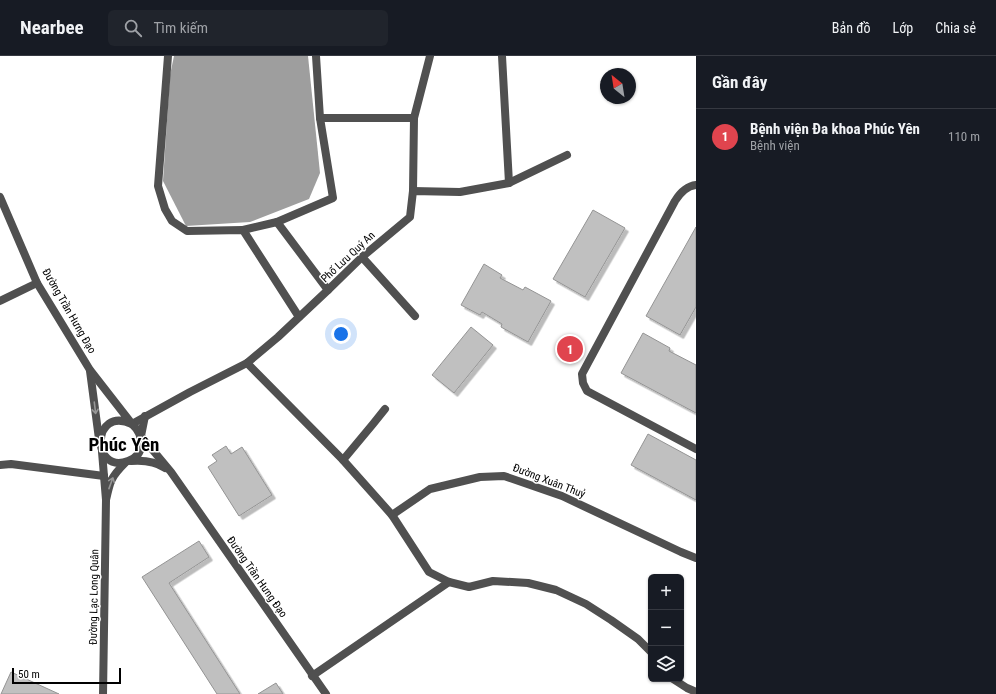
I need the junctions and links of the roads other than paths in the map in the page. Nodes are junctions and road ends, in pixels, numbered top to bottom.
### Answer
1 (168, 56) edge
2 (316, 56) edge
3 (430, 56) edge
4 (502, 56) edge
5 (320, 118) junction
6 (414, 118) junction
7 (567, 155) dead end
8 (509, 183) junction
9 (696, 185) edge
10 (414, 191) junction
11 (0, 197) edge
12 (277, 222) junction
13 (243, 230) junction
14 (362, 257) junction
15 (37, 283) junction
16 (328, 290) junction
17 (0, 301) edge
18 (415, 316) dead end
19 (299, 317) junction
20 (247, 363) junction
21 (90, 370) junction
22 (385, 408) dead end
23 (146, 416) junction
24 (132, 424) junction
25 (141, 436) junction
26 (101, 448) junction
27 (696, 449) edge
28 (343, 460) junction
29 (128, 462) junction
30 (0, 465) edge
31 (171, 472) junction
32 (104, 476) junction
33 (106, 500) junction
34 (392, 515) junction
35 (696, 558) edge
36 (449, 582) junction
37 (648, 649) edge
38 (312, 676) junction
39 (678, 682) edge
40 (696, 692) edge
41 (103, 694) edge
42 (326, 694) edge

1 - 13 street
2 - 5 street
3 - 6 street, Phố Lưu Quý An
4 - 8 street
5 - 6 street
5 - 12 street
6 - 10 street, Phố Lưu Quý An
7 - 8 street
8 - 10 street
9 - 27 street
10 - 14 street, Phố Lưu Quý An
11 - 15 street, Đường Trần Hưng Đạo
12 - 13 street
12 - 16 street
13 - 19 street
14 - 16 street, Phố Lưu Quý An
14 - 18 street
15 - 17 street
15 - 21 street, Đường Trần Hưng Đạo
16 - 19 street, Phố Lưu Quý An
19 - 20 street, Phố Lưu Quý An
20 - 23 street, Phố Lưu Quý An
20 - 28 street
21 - 24 street, Đường Trần Hưng Đạo
21 -> 26 street
22 - 28 street
23 - 24 street, Phố Lưu Quý An
23 - 25 street
24 - 25 street
24 - 26 street
25 - 29 street
25 - 31 street, Đường Trần Hưng Đạo
26 - 29 street
26 - 32 street
28 - 34 street
29 - 31 street
33 -> 29 street
30 - 32 street
31 - 38 street, Đường Trần Hưng Đạo
32 - 33 street
33 - 41 street, Đường Lạc Long Quân
34 - 35 street, Đường Xuân Thuỷ
34 - 36 street
36 - 37 street
36 - 38 street
38 - 42 street, Đường Trần Hưng Đạo
39 - 40 street

